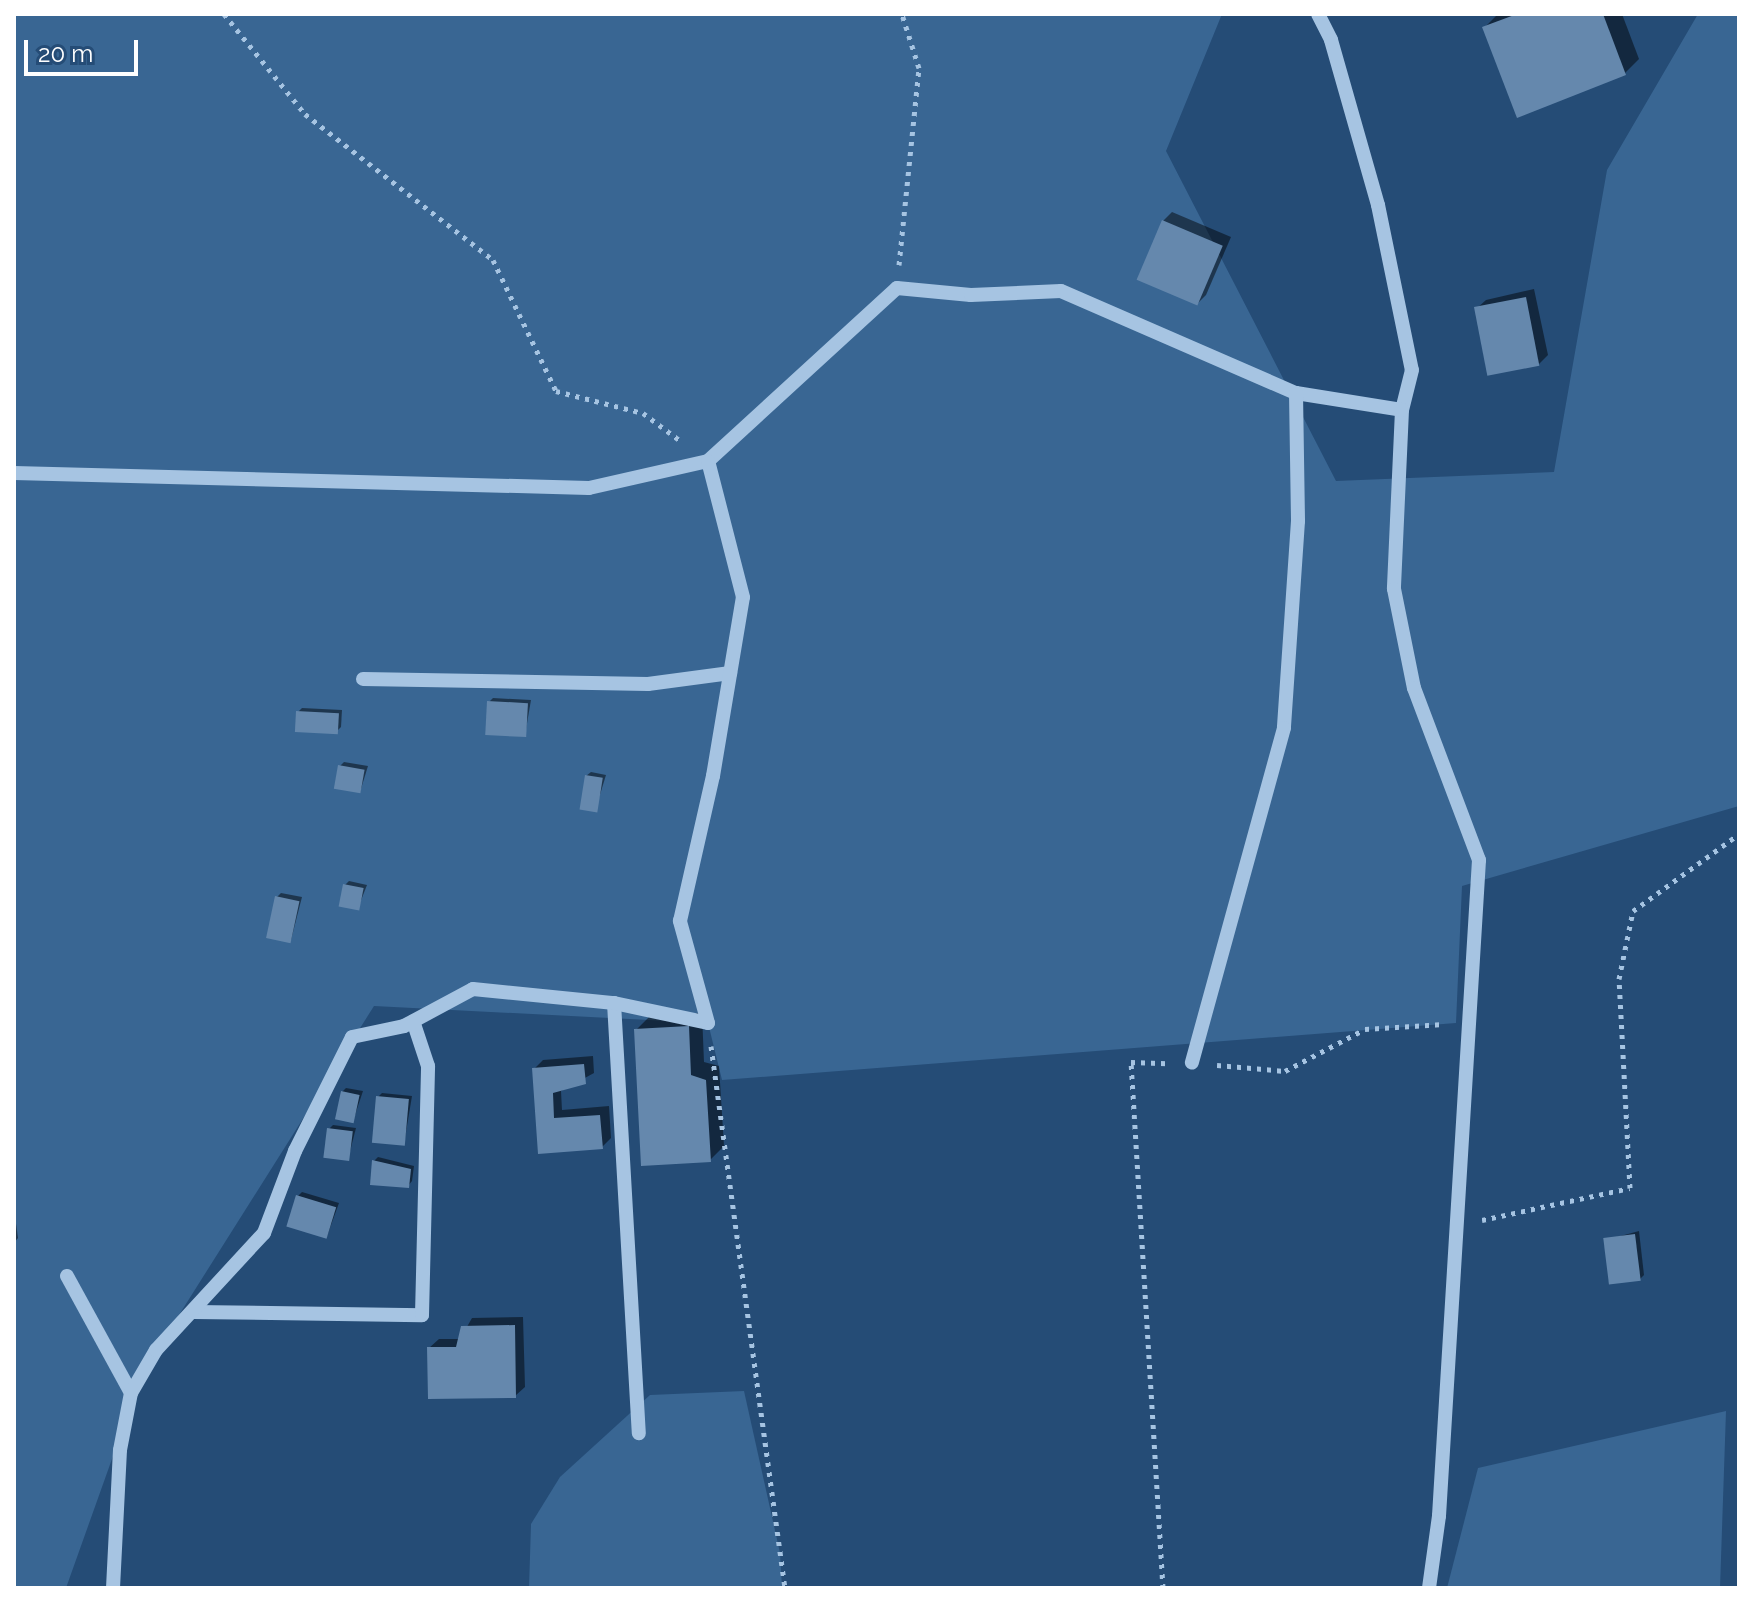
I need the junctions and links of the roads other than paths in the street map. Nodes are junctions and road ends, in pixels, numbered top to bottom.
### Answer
1 (1318, 14) edge
2 (1296, 393) junction
3 (1402, 410) junction
4 (708, 461) junction
5 (14, 473) edge
6 (730, 673) junction
7 (363, 679) dead end
8 (614, 1003) junction
9 (413, 1021) junction
10 (1192, 1063) road end
11 (67, 1276) dead end
12 (194, 1312) junction
13 (131, 1393) junction
14 (639, 1433) dead end
15 (113, 1588) edge
16 (1429, 1588) edge

1 - 3 street
2 - 3 street
2 - 4 street
2 - 10 street
3 - 16 street
4 - 5 street
4 - 6 street
6 - 7 street
6 - 8 street
8 - 9 street
8 - 14 street
9 - 12 street
9 - 12 street
11 - 13 street
12 - 13 street
13 - 15 street

